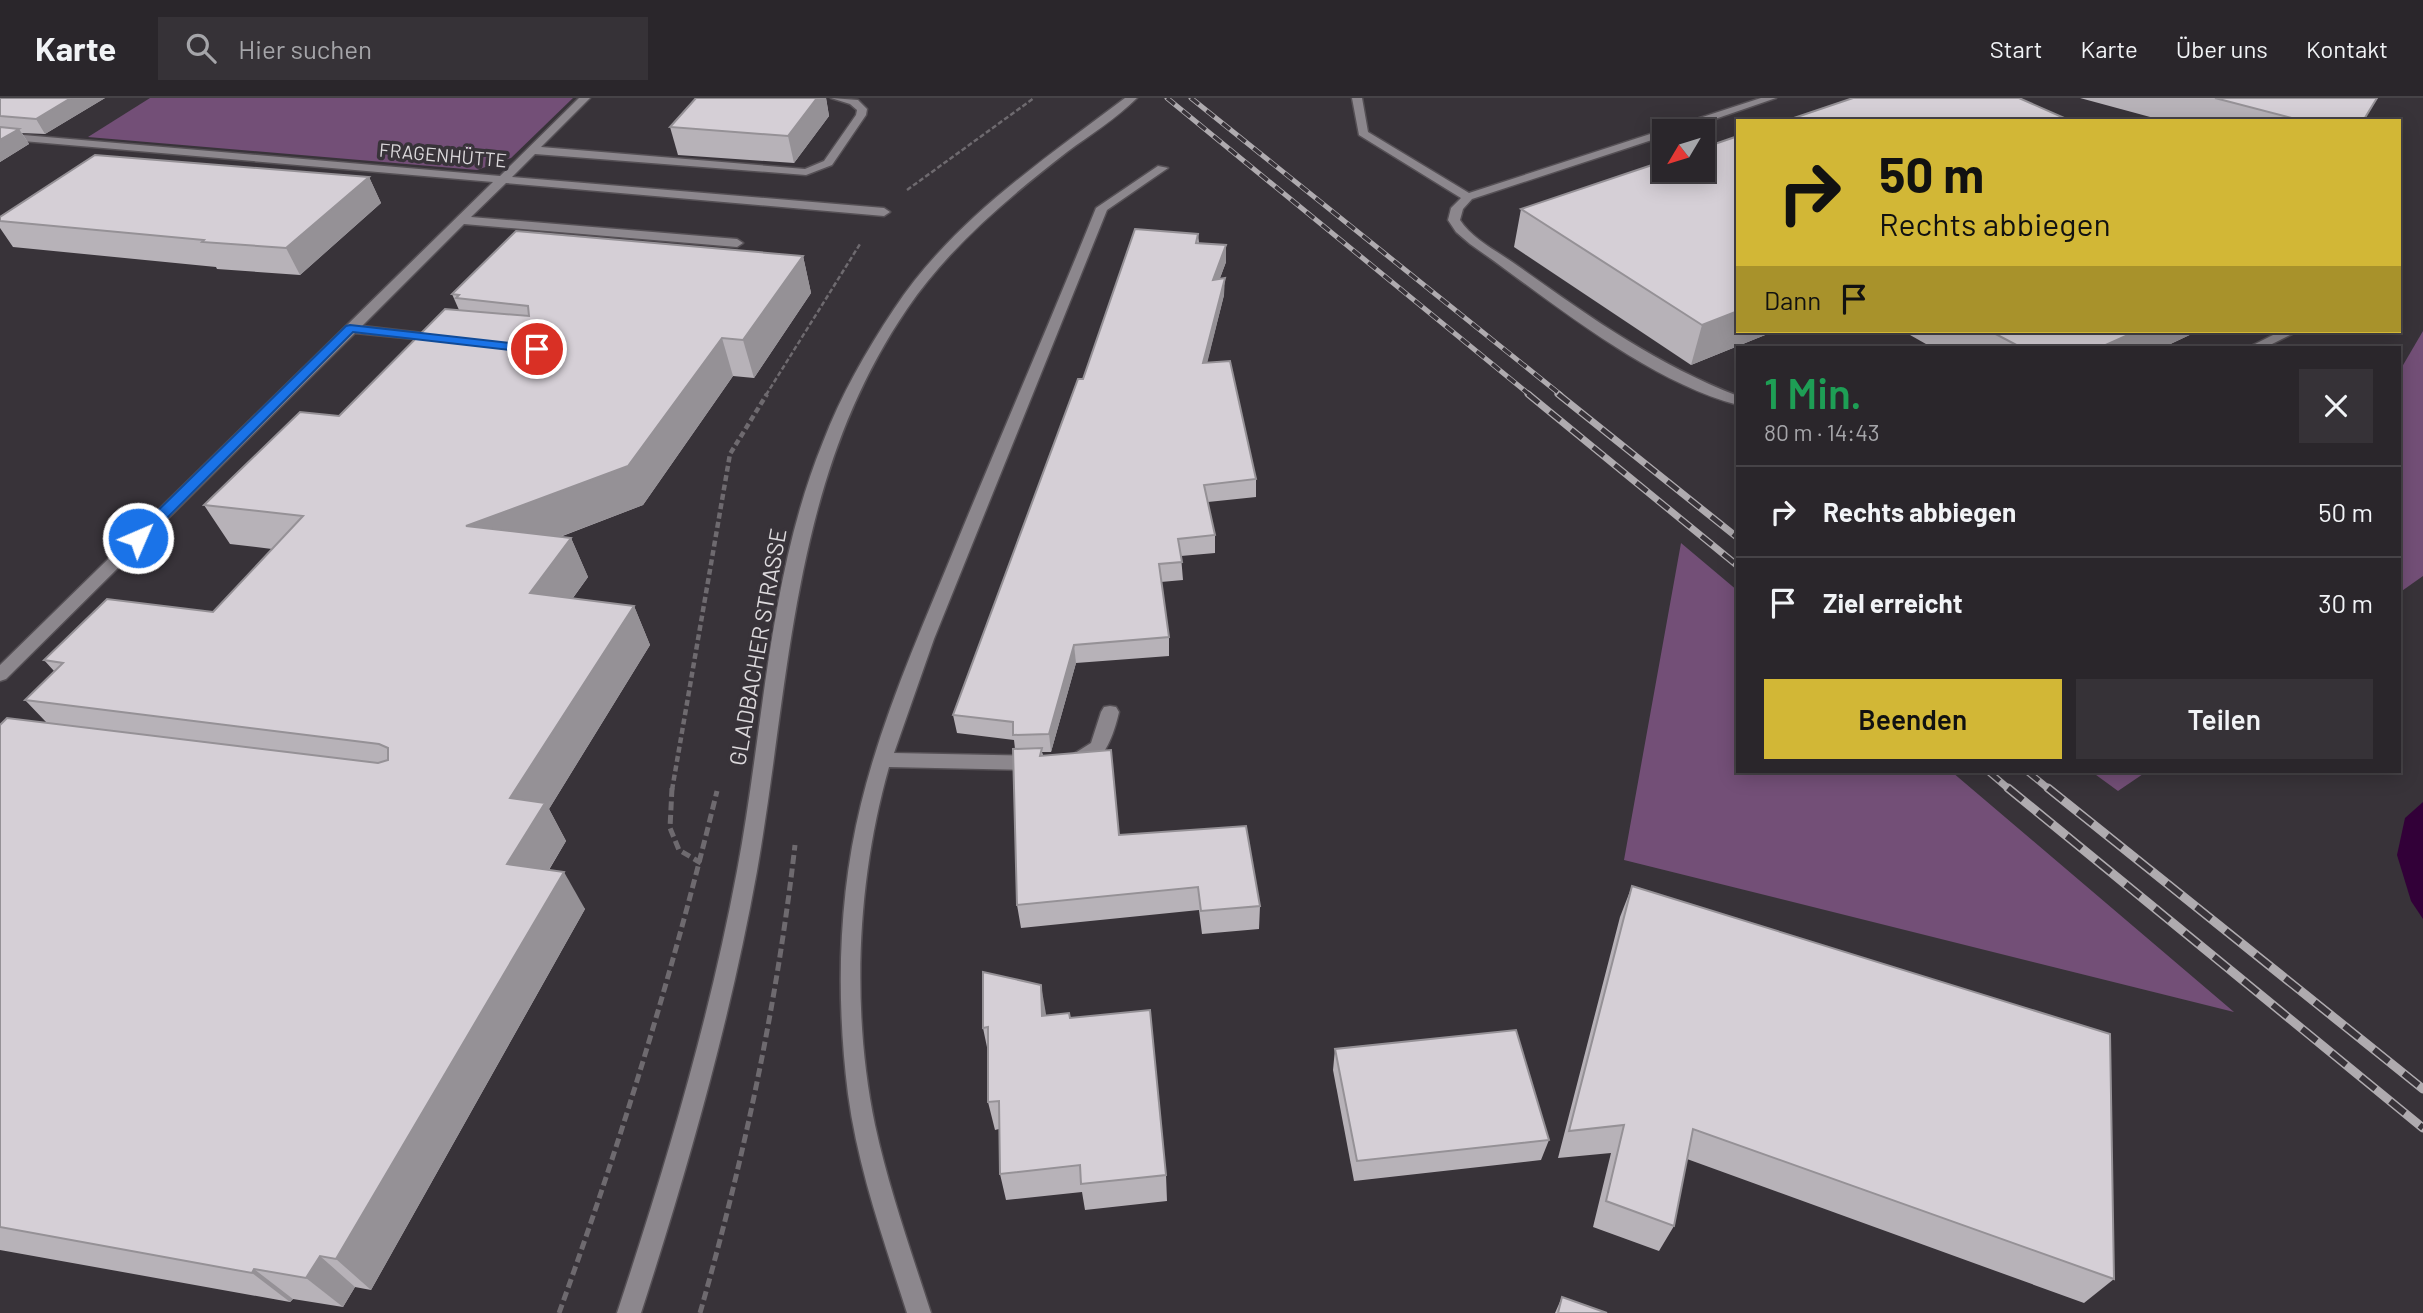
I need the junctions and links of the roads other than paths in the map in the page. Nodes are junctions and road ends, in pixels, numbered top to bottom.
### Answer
1 (584, 98) edge
2 (836, 98) edge
3 (1132, 98) edge
4 (1357, 98) edge
5 (1772, 98) edge
6 (1707, 119) edge
7 (0, 136) edge
8 (1652, 137) edge
9 (531, 150) junction
10 (1162, 168) dead end
11 (503, 177) junction
12 (1468, 197) junction
13 (884, 212) road end
14 (459, 220) junction
15 (737, 243) dead end
16 (350, 328) junction
17 (2287, 333) edge
18 (457, 340) edge
19 (2258, 346) edge
20 (1736, 400) edge
21 (0, 675) edge
22 (1110, 712) dead end
23 (882, 760) junction
24 (629, 1313) edge
25 (919, 1313) edge

1 - 9 street
2 - 9 street
3 - 24 street, GLADBACHER STRASSE
4 - 12 street
5 - 6 street
7 - 11 street, FRAGENHÜTTE
8 - 12 street
9 - 11 street
10 - 23 street
11 - 13 street, FRAGENHÜTTE
11 - 14 street
12 - 20 street
14 - 15 street
14 - 16 street
16 - 18 street
16 - 21 street
17 - 19 street
22 - 23 street
23 - 25 street

